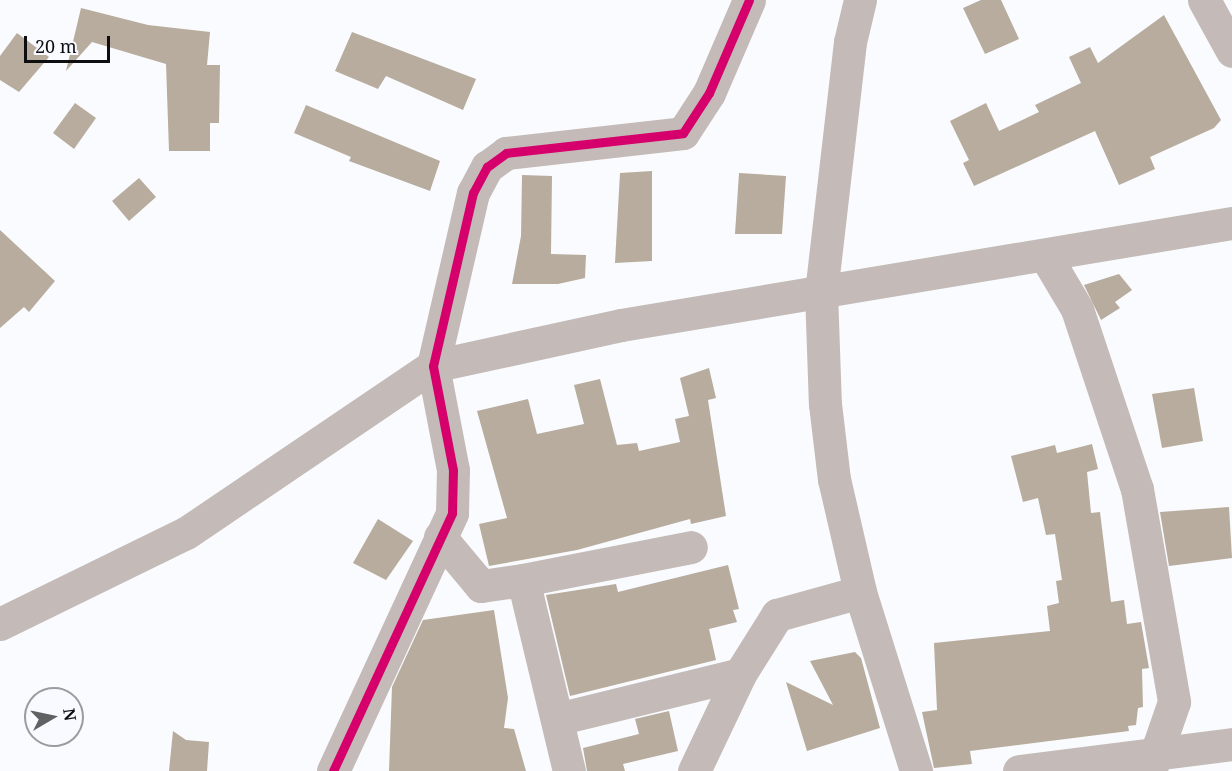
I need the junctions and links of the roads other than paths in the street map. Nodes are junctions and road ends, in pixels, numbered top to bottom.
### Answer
1 (749, 0) edge
2 (860, 0) edge
3 (1203, 0) edge
4 (1232, 51) edge
5 (1232, 223) edge
6 (1045, 255) junction
7 (821, 292) junction
8 (433, 366) junction
9 (440, 537) junction
10 (691, 547) dead end
11 (523, 580) junction
12 (860, 592) junction
13 (0, 624) edge
14 (740, 674) junction
15 (558, 719) junction
16 (1232, 744) edge
17 (1154, 762) edge
18 (333, 771) edge
19 (569, 771) edge
20 (694, 771) edge
21 (916, 771) edge
22 (1019, 771) edge

1 - 8 street
2 - 7 street
3 - 4 street
5 - 6 street
6 - 7 street
6 - 17 street
7 - 8 street
7 - 12 street
8 - 9 street
8 - 13 street
9 - 11 street
9 - 18 street
10 - 11 street
11 - 15 street
12 - 14 street
12 - 21 street
14 - 15 street
14 - 20 street
15 - 19 street
16 - 17 street
17 - 22 street

